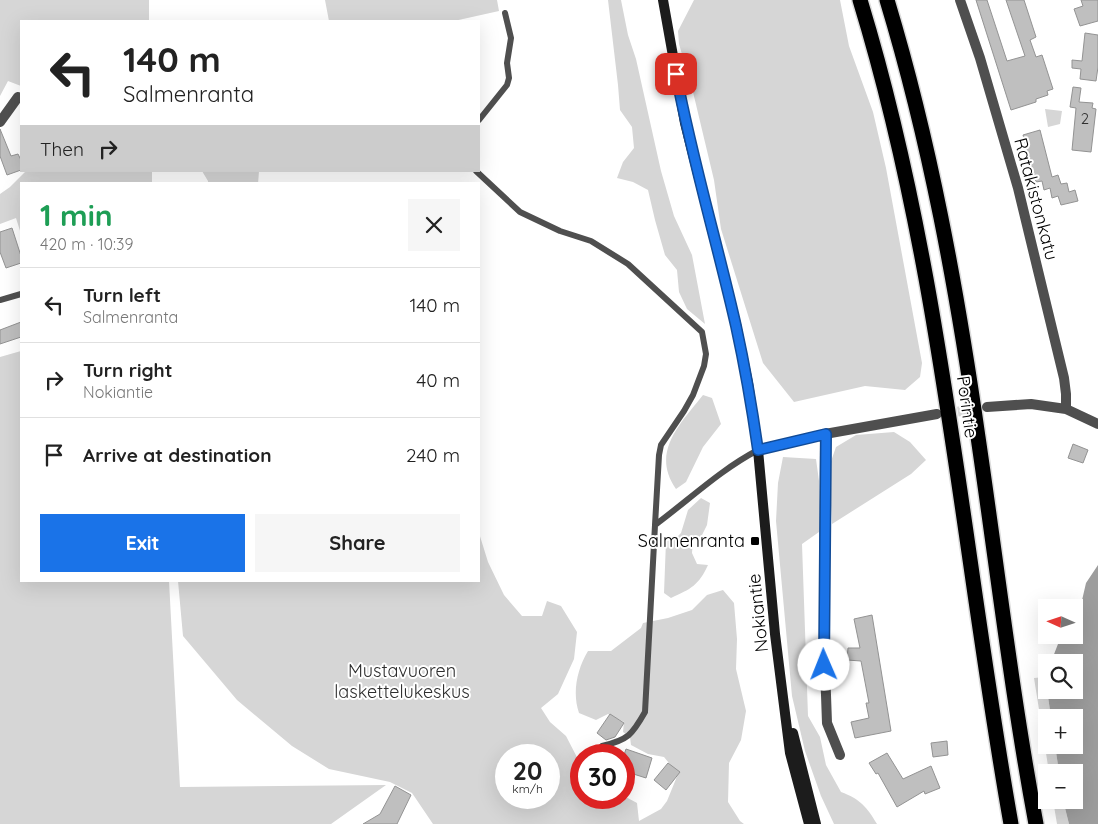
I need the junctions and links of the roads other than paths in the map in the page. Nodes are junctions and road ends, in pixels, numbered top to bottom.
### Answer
1 (663, 0) edge
2 (860, 0) edge
3 (887, 0) edge
4 (960, 0) edge
5 (505, 13) dead end
6 (18, 98) dead end
7 (480, 119) edge
8 (0, 122) edge
9 (477, 172) edge
10 (20, 294) edge
11 (0, 300) edge
12 (987, 407) tunnel mouth
13 (1066, 409) junction
14 (937, 414) tunnel mouth
15 (1098, 424) edge
16 (826, 434) junction
17 (758, 450) junction
18 (655, 525) junction
19 (782, 694) junction
20 (610, 744) edge
21 (840, 755) dead end
22 (808, 824) edge
23 (816, 824) edge
24 (1011, 824) edge
25 (1036, 824) edge

1 - 17 main road, Nokiantie
2 - 24 highway, Porintie
3 - 25 highway, Porintie
4 - 13 street, Ratakistonkatu
5 - 7 lane
6 - 8 street
9 - 18 lane
10 - 11 lane
12 - 13 street
13 - 15 street
14 - 16 street
16 - 17 street
16 - 21 street
17 - 18 lane
17 - 19 main road, Nokiantie
18 - 20 lane
19 - 22 main road, Nokiantie
19 - 23 main road, Nokiantie

